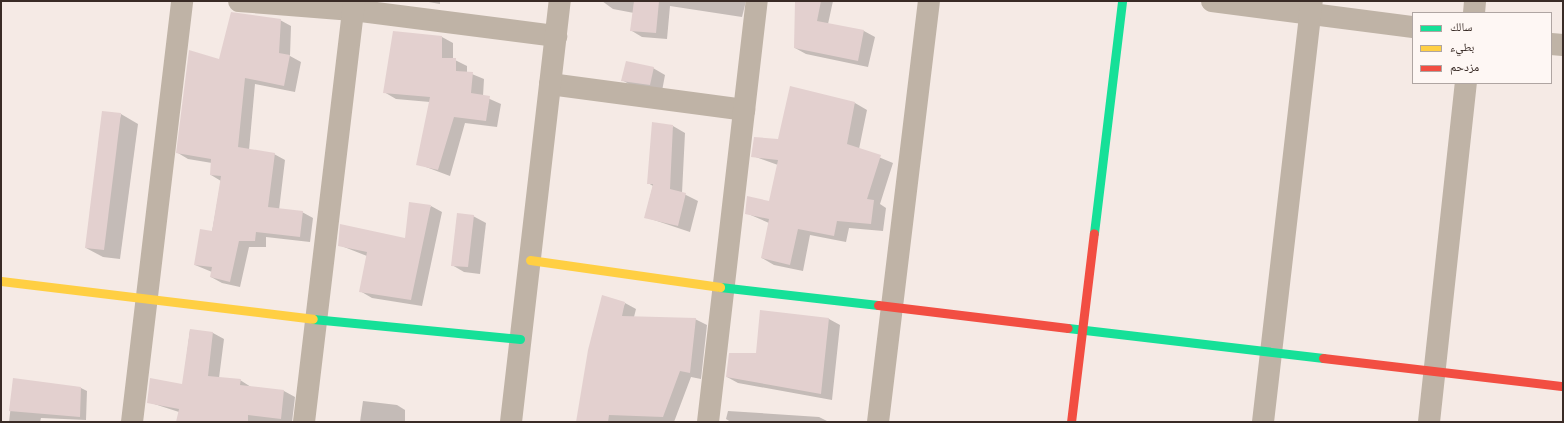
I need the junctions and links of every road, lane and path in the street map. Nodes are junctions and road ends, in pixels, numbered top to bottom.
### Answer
1 (182, 1) edge
2 (239, 1) edge
3 (560, 1) edge
4 (757, 1) edge
5 (930, 1) edge
6 (1122, 1) edge
7 (1212, 1) edge
8 (1475, 1) edge
9 (354, 5) edge
10 (1311, 7) edge
11 (1474, 12) edge
12 (1412, 27) edge
13 (556, 36) junction
14 (1552, 44) edge
15 (1563, 45) edge
16 (550, 84) junction
17 (1466, 84) edge
18 (744, 110) junction
19 (530, 260) junction
20 (1, 281) edge
21 (722, 287) junction
22 (145, 300) junction
23 (892, 305) junction
24 (318, 320) junction
25 (1082, 328) junction
26 (520, 339) junction
27 (1271, 353) junction
28 (1436, 369) junction
29 (1563, 386) edge
30 (132, 422) edge
31 (304, 422) edge
32 (511, 422) edge
33 (708, 422) edge
34 (878, 422) edge
35 (1071, 422) edge
36 (1263, 422) edge
37 (1429, 422) edge

1 - 22 street
2 - 9 street
3 - 13 street
4 - 18 street
5 - 23 street
6 - 25 street
7 - 10 street
8 - 11 street
9 - 13 street
9 - 24 street
10 - 12 street
10 - 27 street
13 - 16 street
14 - 15 street
16 - 18 street
16 - 19 street
17 - 28 street
18 - 21 street
19 - 21 street
19 - 26 street
20 - 22 street
21 - 23 street
21 - 33 street
22 - 24 street
22 - 30 street
23 - 25 street
23 - 34 street
24 - 26 street
24 - 31 street
25 - 27 street
25 - 35 street
26 - 32 street
27 - 28 street
27 - 36 street
28 - 29 street
28 - 37 street

